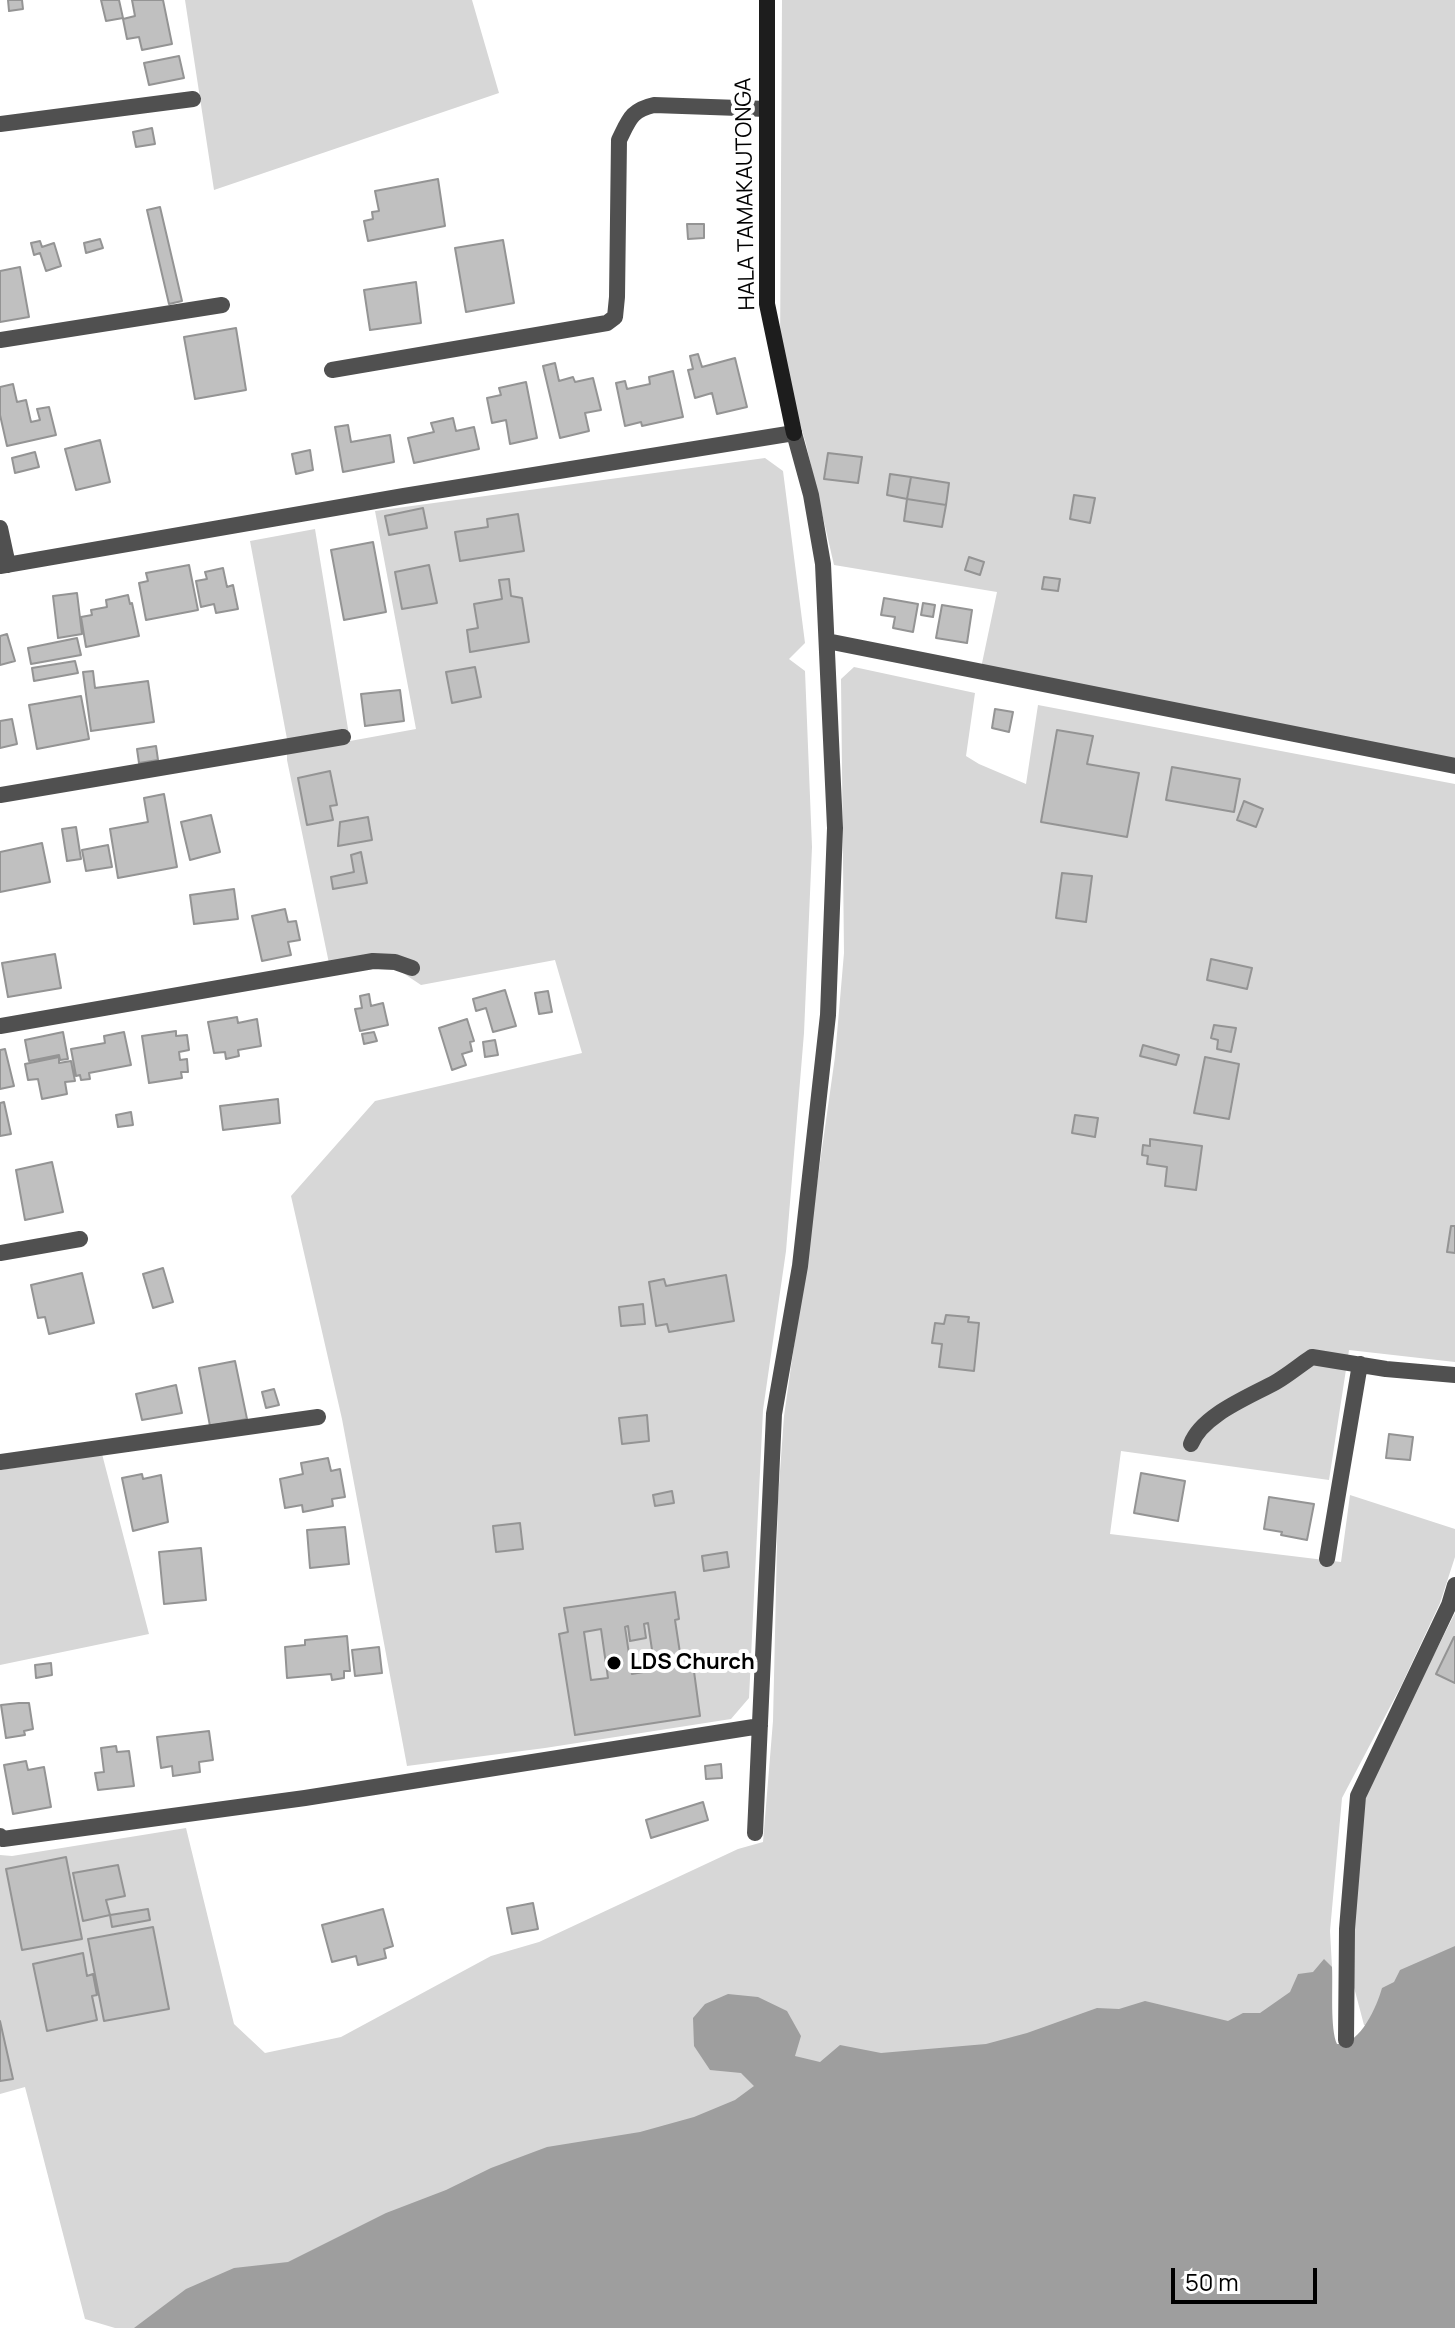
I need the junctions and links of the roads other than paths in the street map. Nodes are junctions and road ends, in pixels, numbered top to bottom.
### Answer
1 (767, 0) edge
2 (193, 99) dead end
3 (767, 109) junction
4 (0, 124) edge
5 (222, 305) dead end
6 (0, 340) edge
7 (332, 370) dead end
8 (794, 433) junction
9 (0, 528) edge
10 (4, 565) edge
11 (827, 641) junction
12 (343, 737) dead end
13 (1455, 766) edge
14 (0, 795) edge
15 (412, 968) dead end
16 (0, 1026) edge
17 (80, 1239) dead end
18 (0, 1253) edge
19 (1360, 1364) junction
20 (1455, 1375) edge
21 (318, 1417) dead end
22 (1191, 1444) dead end
23 (0, 1462) edge
24 (1327, 1559) dead end
25 (1455, 1585) edge
26 (760, 1726) junction
27 (755, 1833) dead end
28 (0, 1836) edge
29 (1346, 2040) dead end

1 - 3 street, HALA TAMAKAUTONGA
2 - 4 street
3 - 7 street
3 - 8 street, HALA TAMAKAUTONGA
5 - 6 street
8 - 10 street
8 - 11 street
9 - 10 street
11 - 13 street
11 - 26 street
12 - 14 street
15 - 16 street
17 - 18 street
19 - 20 street
19 - 22 street
19 - 24 street
21 - 23 street
25 - 29 street
26 - 27 street
26 - 28 street

